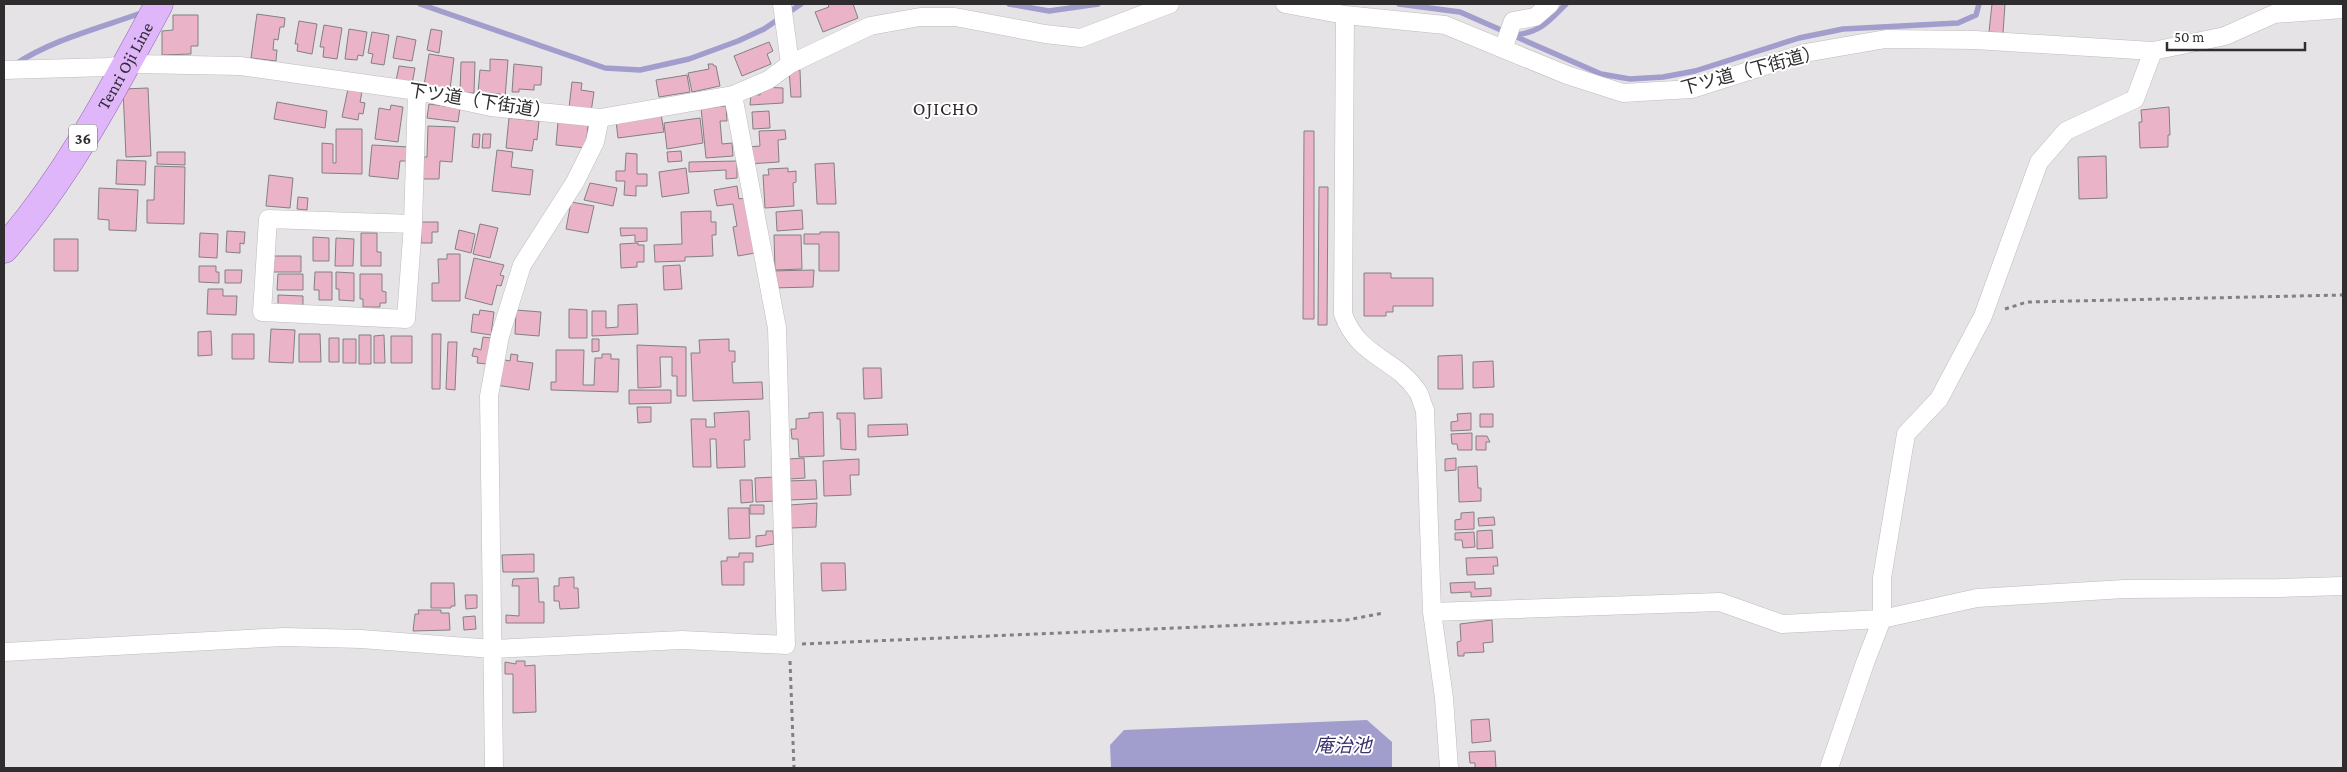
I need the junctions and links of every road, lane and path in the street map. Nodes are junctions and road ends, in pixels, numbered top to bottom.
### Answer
1 (782, 4) edge
2 (1170, 4) edge
3 (1285, 4) edge
4 (1550, 4) edge
5 (2343, 10) edge
6 (154, 12) edge
7 (1345, 15) junction
8 (1503, 49) junction
9 (2153, 50) junction
10 (790, 64) junction
11 (124, 66) junction
12 (4, 70) edge
13 (417, 91) junction
14 (733, 95) junction
15 (600, 118) junction
16 (413, 224) junction
17 (4, 249) edge
18 (2343, 295) edge
19 (1982, 316) junction
20 (2343, 586) edge
21 (1432, 612) junction
22 (1383, 613) dead end
23 (1882, 620) junction
24 (786, 645) junction
25 (492, 649) junction
26 (4, 652) edge
27 (494, 768) edge
28 (794, 768) edge
29 (1449, 768) edge
30 (1830, 768) edge

1 - 10 street
2 - 10 street, 下ツ道（下街道）
3 - 7 street, 下ツ道（下街道）
4 - 8 street
5 - 9 street, 下ツ道（下街道）
6 - 11 main road, Tenri Oji Line / 36
7 - 8 street, 下ツ道（下街道）
7 - 21 street
8 - 9 street, 下ツ道（下街道）
9 - 19 street
10 - 14 street, 下ツ道（下街道）
11 - 12 street, 下ツ道（下街道）
11 - 13 street, 下ツ道（下街道）
11 - 17 main road, Tenri Oji Line / 36
13 - 15 street, 下ツ道（下街道）
13 - 16 street
14 - 15 street, 下ツ道（下街道）
14 - 24 street
15 - 25 street
16 - 16 street
18 - 19 path
19 - 23 street
20 - 23 street
21 - 23 street
21 - 29 street
22 - 24 path
23 - 30 street
24 - 25 street
24 - 28 path
25 - 26 street
25 - 27 street

